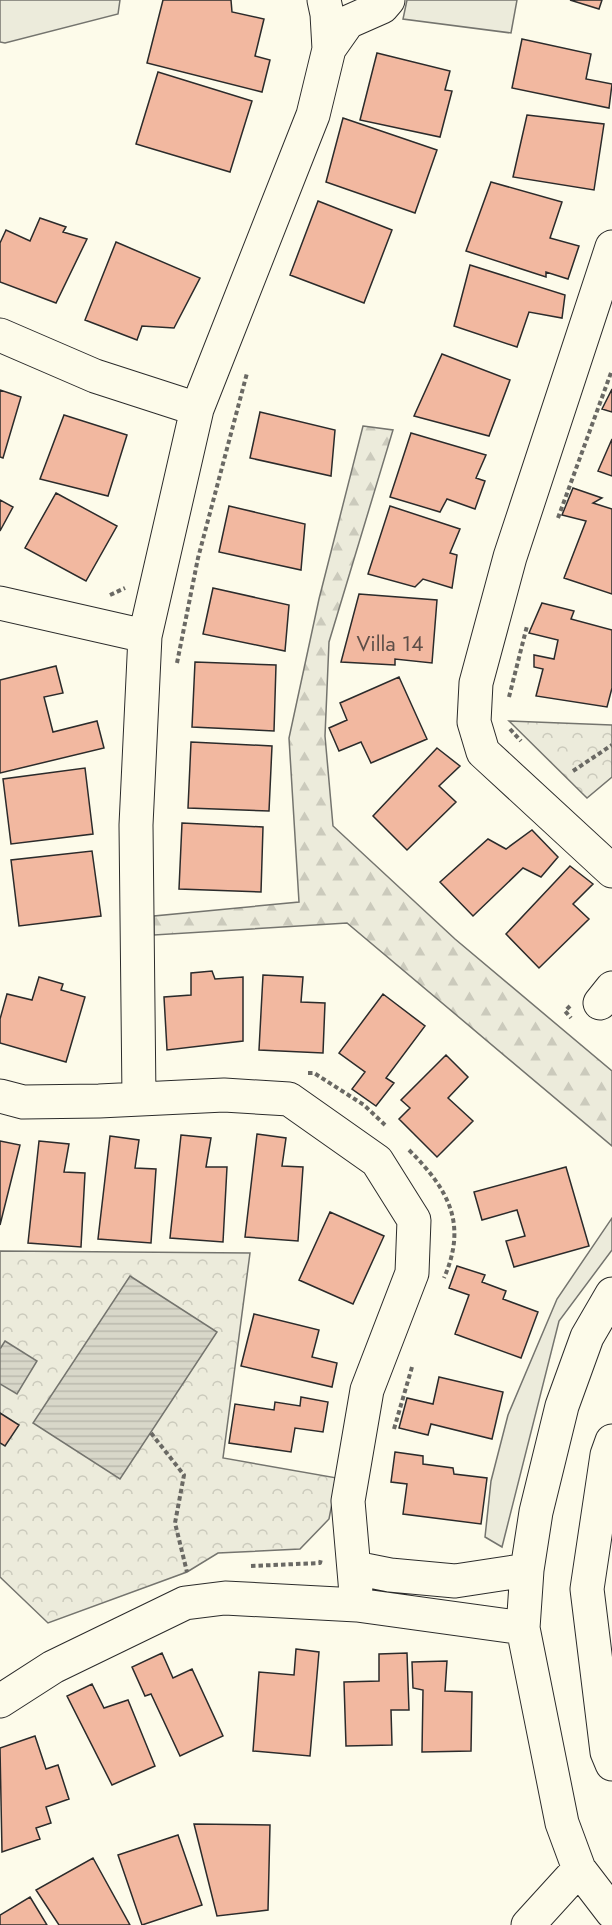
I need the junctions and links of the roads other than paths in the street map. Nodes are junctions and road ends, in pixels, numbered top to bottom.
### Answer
1 (324, 0) edge
2 (388, 0) edge
3 (329, 49) junction
4 (612, 247) edge
5 (0, 335) edge
6 (197, 409) junction
7 (0, 603) edge
8 (145, 636) junction
9 (612, 872) edge
10 (0, 1096) edge
11 (139, 1099) junction
12 (612, 1294) edge
13 (612, 1440) edge
14 (355, 1568) junction
15 (527, 1570) junction
16 (357, 1605) junction
17 (523, 1628) junction
18 (0, 1701) edge
19 (612, 1764) edge
20 (579, 1869) junction
21 (612, 1912) edge
22 (528, 1925) edge

1 - 3 street
2 - 3 street
3 - 6 street
4 - 9 street
5 - 6 street
6 - 8 street
7 - 8 street
8 - 11 street
10 - 11 street
11 - 14 street
12 - 15 street
13 - 19 street
14 - 15 street
14 - 16 street
15 - 17 street
16 - 17 street
16 - 18 street
17 - 20 street
20 - 21 street
20 - 22 street

